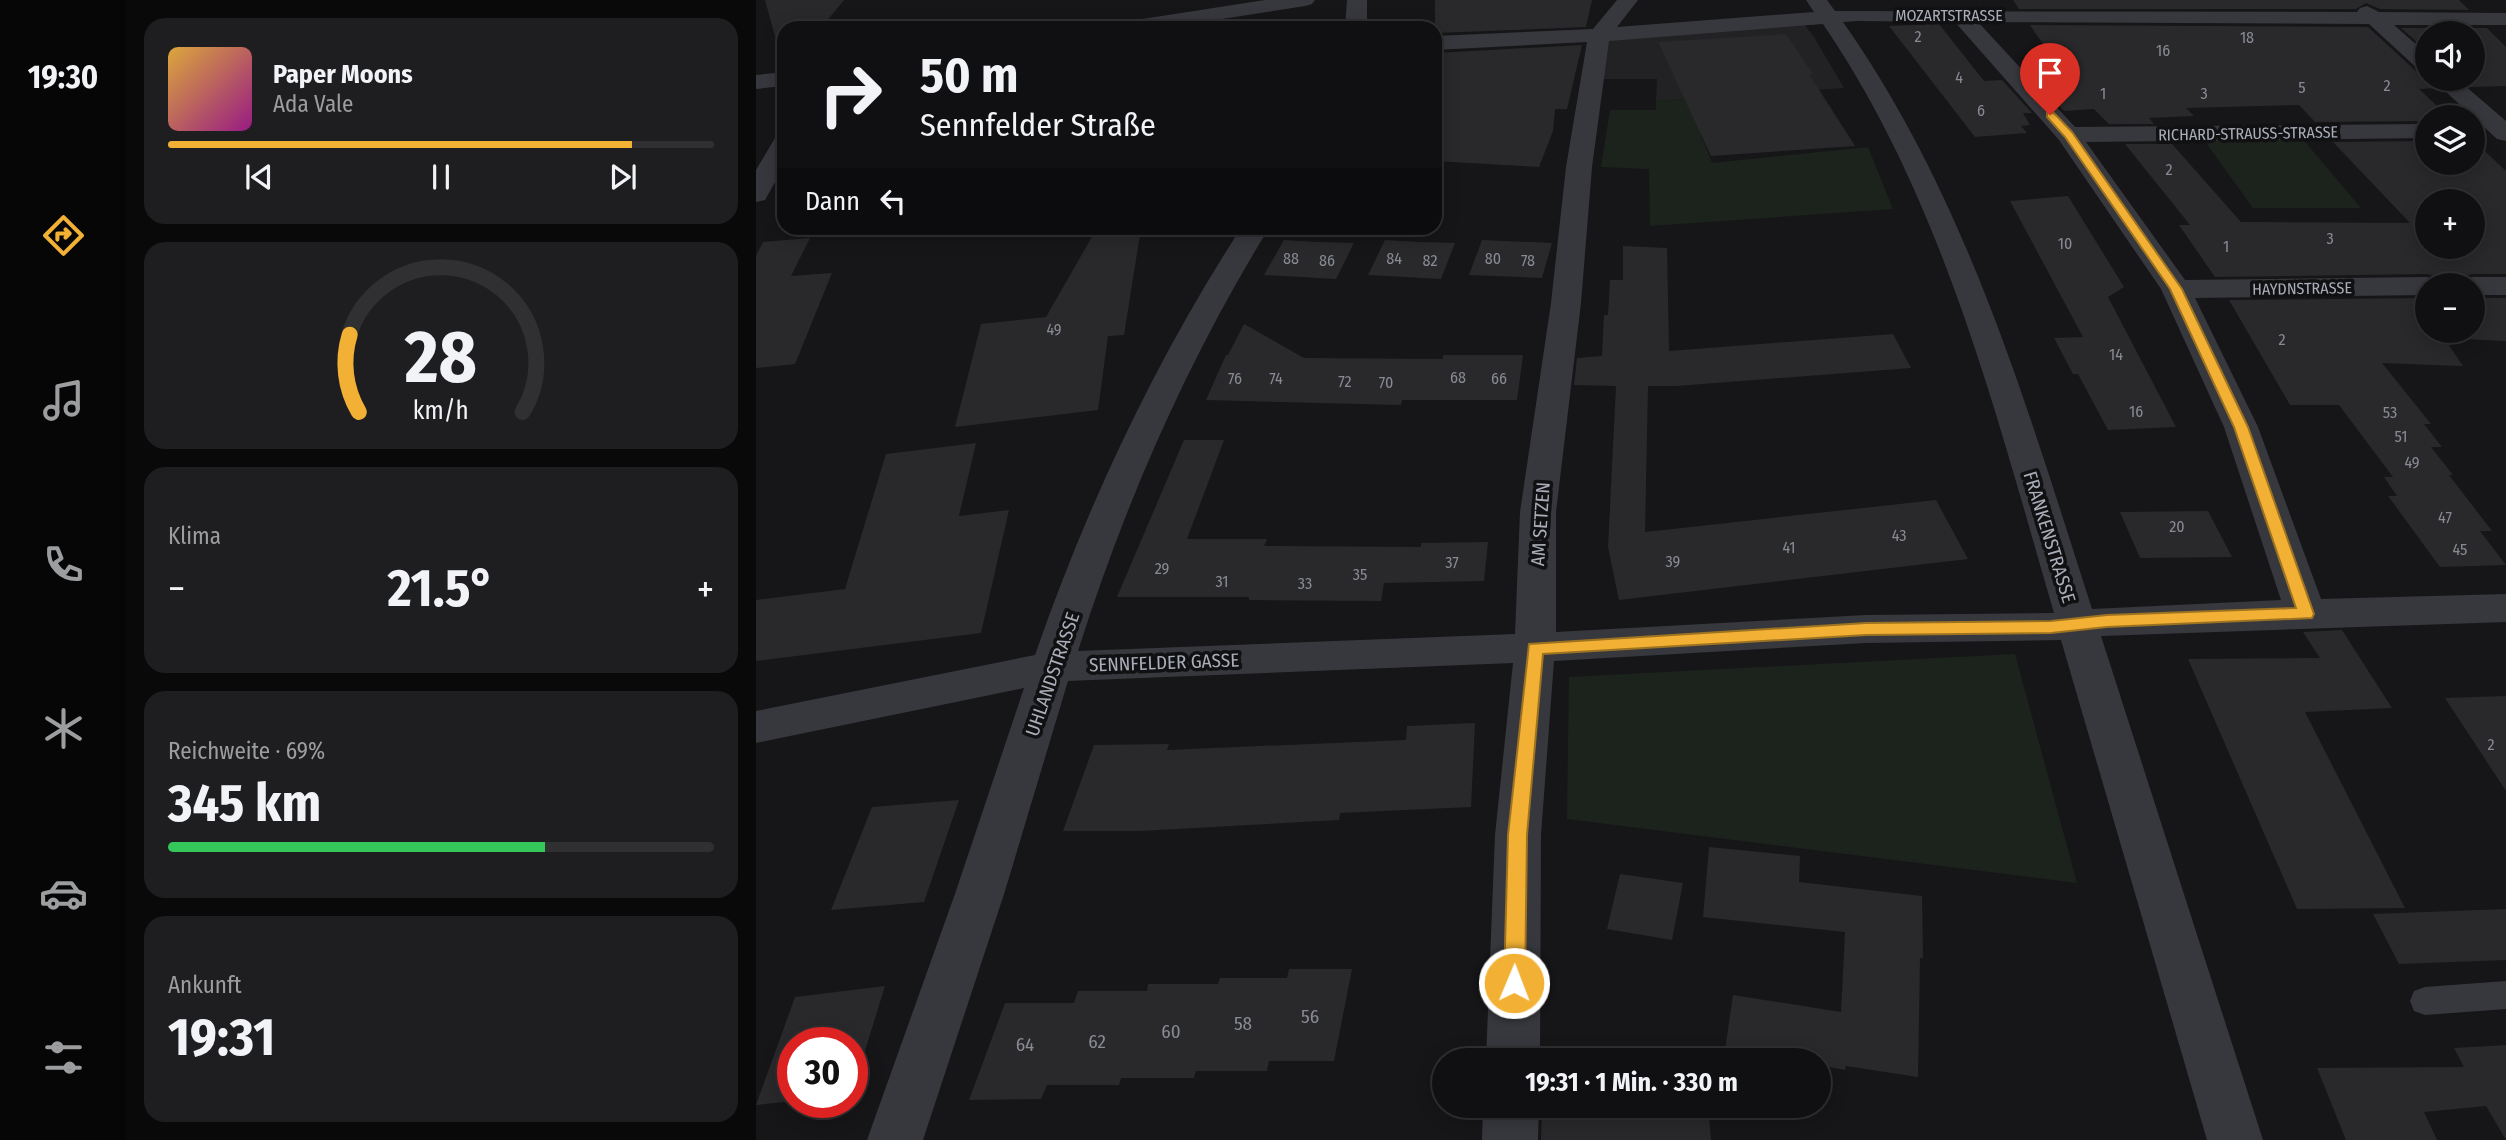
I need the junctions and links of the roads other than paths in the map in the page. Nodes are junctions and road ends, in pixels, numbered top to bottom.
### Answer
1 (1305, 0) edge
2 (1357, 0) edge
3 (1628, 0) edge
4 (2351, 0) edge
5 (1823, 9) edge
6 (1960, 15) junction
7 (2374, 18) junction
8 (2506, 19) edge
9 (1168, 21) edge
10 (1356, 21) edge
11 (1599, 35) junction
12 (1442, 43) edge
13 (2415, 54) edge
14 (777, 80) edge
15 (756, 82) edge
16 (2457, 91) edge
17 (2415, 131) edge
18 (2485, 131) edge
19 (2504, 132) edge
20 (2068, 135) junction
21 (777, 156) edge
22 (756, 194) edge
23 (1251, 235) edge
24 (2415, 286) edge
25 (2485, 286) edge
26 (2506, 286) edge
27 (2176, 289) junction
28 (2506, 608) edge
29 (2306, 614) junction
30 (2077, 624) junction
31 (1535, 648) junction
32 (1052, 667) junction
33 (756, 727) edge
34 (2506, 995) edge
35 (2426, 1001) dead end
36 (1513, 1048) edge
37 (1511, 1118) edge
38 (895, 1140) edge
39 (1510, 1140) edge
40 (2235, 1140) edge

1 - 9 street
2 - 10 street
3 - 11 street
4 - 7 street
5 - 6 street, MOZARTSTRASSE
5 - 11 street, MOZARTSTRASSE
5 - 30 street, FRANKENSTRASSE
6 - 7 street, MOZARTSTRASSE
6 - 20 street
7 - 8 street, MOZARTSTRASSE
7 - 13 street
11 - 12 street, MOZARTSTRASSE
11 - 31 street, AM SETZEN
14 - 15 street
16 - 19 street
17 - 20 street, RICHARD-STRAUSS-STRASSE
18 - 19 street
20 - 27 street
21 - 22 street
23 - 32 street, UHLANDSTRASSE
24 - 27 street, HAYDNSTRASSE
25 - 26 street
27 - 29 street
28 - 29 street, SENNFELDER GASSE
29 - 30 street, SENNFELDER GASSE
30 - 31 street, SENNFELDER GASSE
30 - 40 street, FRANKENSTRASSE
31 - 32 street, SENNFELDER GASSE
31 - 36 street, AM SETZEN
32 - 33 street, SENNFELDER GASSE
32 - 38 street, UHLANDSTRASSE
34 - 35 lane
37 - 39 street

